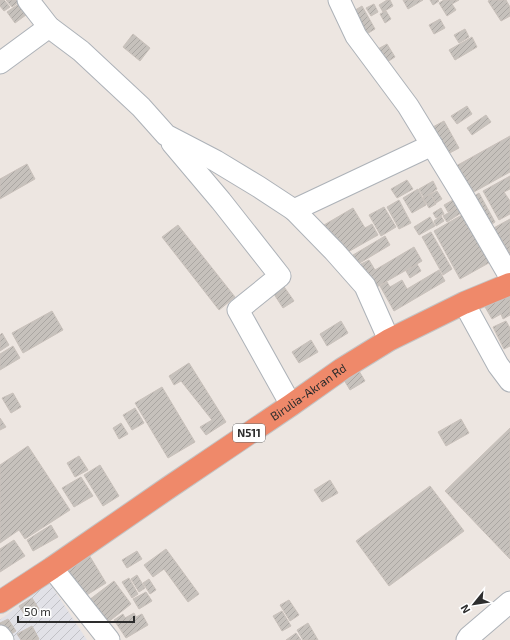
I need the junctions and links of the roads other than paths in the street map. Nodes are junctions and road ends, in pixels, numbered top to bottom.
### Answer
1 (28, 0) edge
2 (339, 0) edge
3 (49, 26) junction
4 (0, 63) edge
5 (166, 135) junction
6 (432, 145) junction
7 (294, 210) junction
8 (510, 277) edge
9 (510, 284) edge
10 (464, 304) junction
11 (389, 340) junction
12 (510, 381) edge
13 (291, 405) junction
14 (52, 568) junction
15 (0, 602) edge
16 (510, 602) edge
17 (0, 636) edge
18 (3, 640) edge
19 (110, 640) edge
20 (467, 640) edge

1 - 3 street
2 - 6 street
3 - 4 street
3 - 5 street
5 - 7 street
5 - 13 street
6 - 7 street
6 - 8 street
7 - 11 street
9 - 10 highway, Birulia-Akran Rd / N511
10 - 11 highway, Birulia-Akran Rd / N511
10 - 12 street
11 - 13 highway, Birulia-Akran Rd / N511
13 - 14 highway, Birulia-Akran Rd / N511
14 - 15 highway, Birulia-Akran Rd / N511
14 - 19 street
16 - 20 street
17 - 18 street

